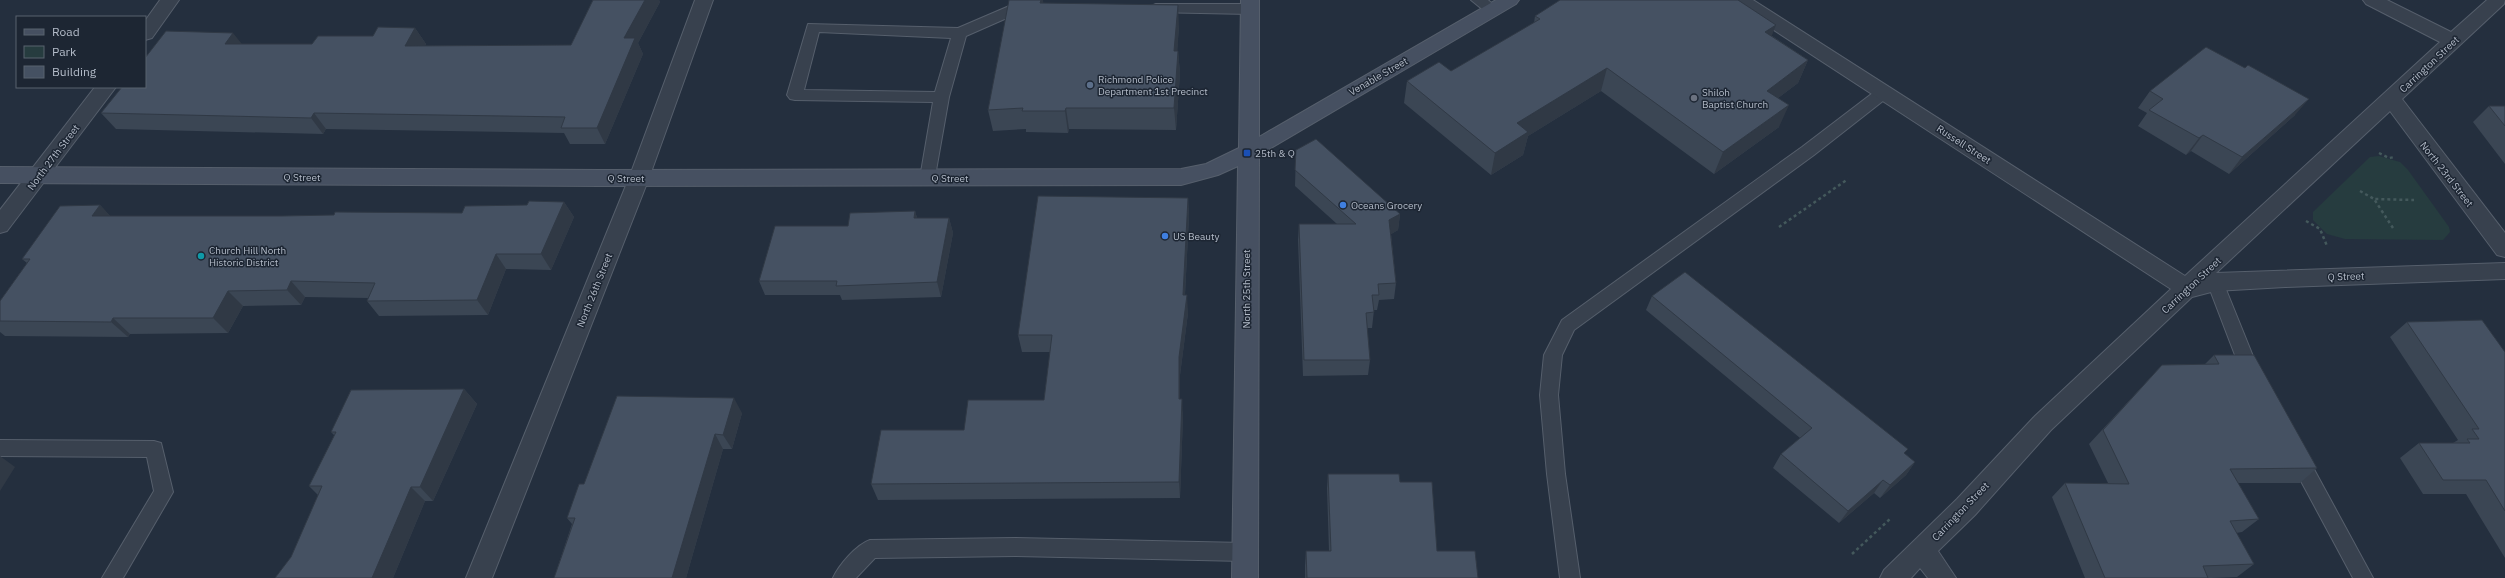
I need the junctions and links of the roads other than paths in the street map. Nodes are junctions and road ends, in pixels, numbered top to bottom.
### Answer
1 (170, 0) edge
2 (704, 0) edge
3 (1510, 0) edge
4 (1740, 0) edge
5 (2372, 0) edge
6 (2498, 0) edge
7 (1250, 4) edge
8 (1485, 5) edge
9 (1045, 9) edge
10 (1145, 9) edge
11 (146, 33) edge
12 (960, 33) junction
13 (2453, 41) junction
14 (105, 88) edge
15 (1883, 93) junction
16 (941, 97) junction
17 (2391, 98) junction
18 (1247, 153) junction
19 (0, 176) edge
20 (39, 176) junction
21 (638, 178) junction
22 (928, 178) junction
23 (0, 225) edge
24 (2505, 249) edge
25 (2505, 271) edge
26 (2215, 282) junction
27 (2188, 288) junction
28 (2262, 393) edge
29 (2289, 442) edge
30 (0, 448) edge
31 (1922, 551) junction
32 (1244, 552) junction
33 (112, 578) edge
34 (480, 578) edge
35 (843, 578) edge
36 (1245, 578) edge
37 (1570, 578) edge
38 (1893, 578) edge
39 (1943, 578) edge
40 (2363, 578) edge

1 - 11 street
2 - 21 street, North 26th Street
3 - 8 street, Venable Street
4 - 15 street, Russell Street
5 - 13 street
6 - 13 street, Carrington Street
7 - 10 lane
7 - 18 street, North 25th Street
8 - 18 street, Venable Street
9 - 12 lane
12 - 16 lane
12 - 16 lane
13 - 17 street, Carrington Street
14 - 20 street, North 27th Street
15 - 27 street, Russell Street
15 - 37 lane
16 - 22 lane
17 - 24 street, North 23rd Street
17 - 27 street, Carrington Street
18 - 22 street, Q Street
18 - 32 street, North 25th Street
19 - 20 street, Q Street
20 - 21 street, Q Street
20 - 23 street, North 27th Street
21 - 22 street, Q Street
21 - 34 street, North 26th Street
25 - 26 street, Q Street
26 - 27 street, Q Street
26 - 28 lane
27 - 31 street, Carrington Street
29 - 40 lane
30 - 33 lane
31 - 38 street, Carrington Street
31 - 39 street
32 - 35 lane
32 - 36 street, North 25th Street

